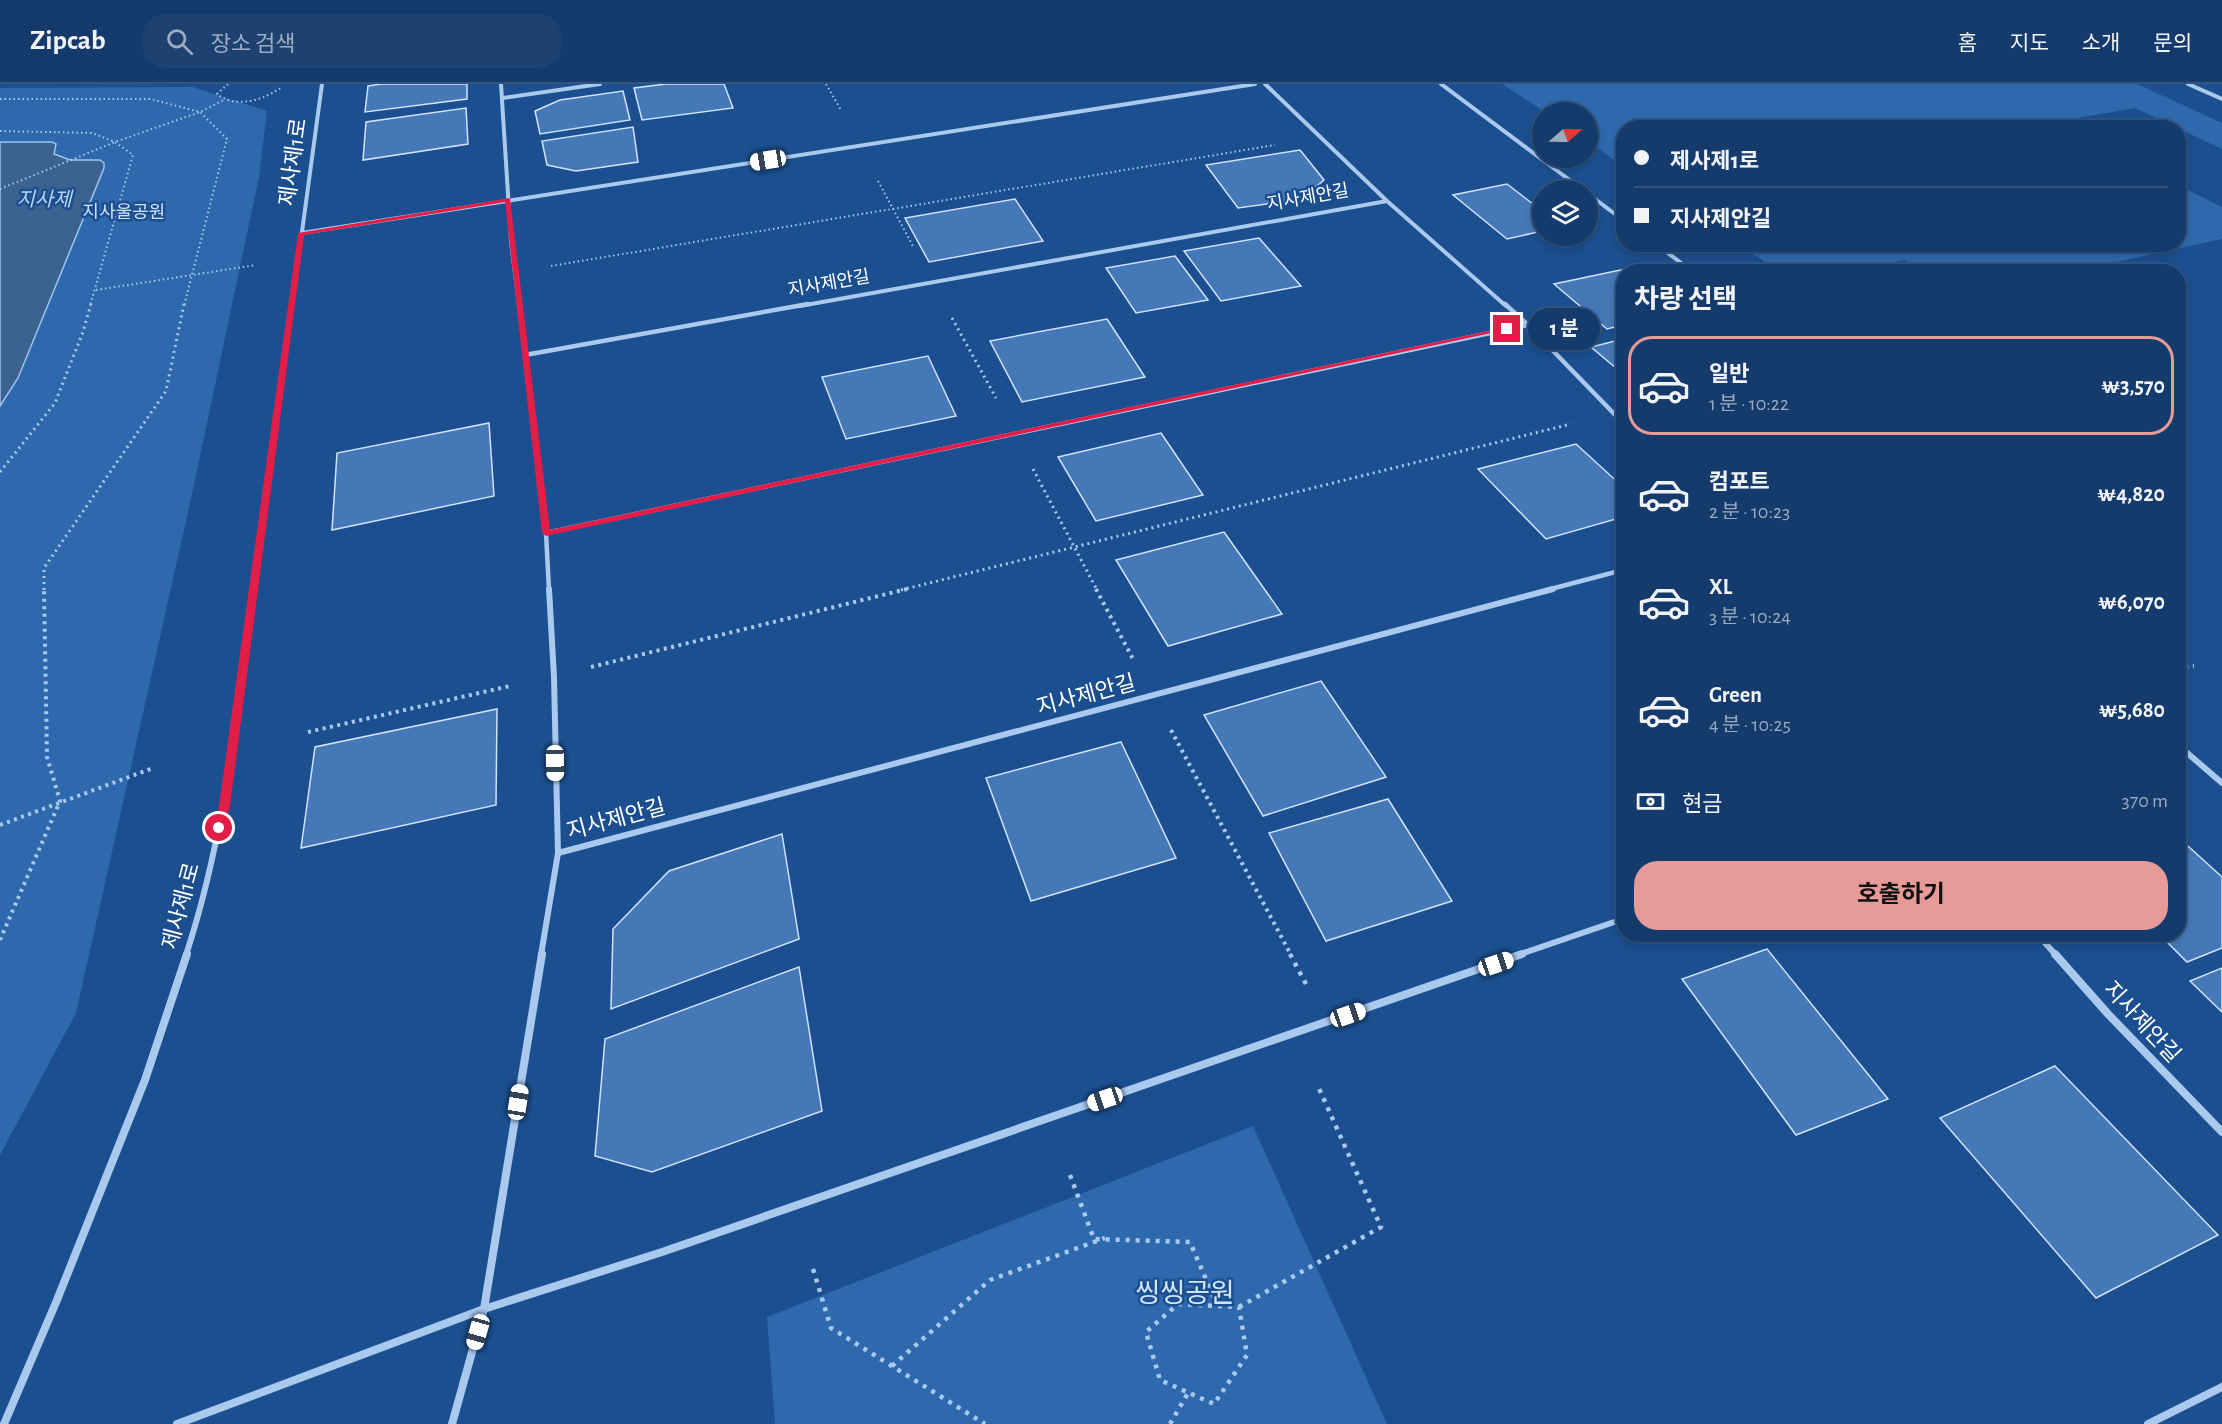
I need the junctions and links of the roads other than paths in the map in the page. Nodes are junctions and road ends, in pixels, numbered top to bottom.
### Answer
1 (322, 84) edge
2 (501, 84) edge
3 (600, 84) edge
4 (1255, 84) edge
5 (1265, 84) edge
6 (1441, 84) edge
7 (2188, 84) edge
8 (503, 98) junction
9 (2222, 99) edge
10 (1570, 180) edge
11 (508, 200) junction
12 (1387, 201) junction
13 (1598, 201) edge
14 (1616, 215) edge
15 (302, 233) junction
16 (1667, 252) edge
17 (1682, 264) edge
18 (1528, 325) junction
19 (525, 355) junction
20 (1616, 416) edge
21 (546, 533) junction
22 (1616, 572) edge
23 (2186, 752) edge
24 (2222, 783) edge
25 (558, 853) junction
26 (1616, 922) edge
27 (2044, 942) edge
28 (2222, 1132) edge
29 (484, 1309) junction
30 (2222, 1387) edge
31 (4, 1424) edge
32 (177, 1424) edge
33 (452, 1424) edge
34 (2148, 1424) edge

1 - 15 street, 제사제1로
2 - 8 street, 지사제안길
3 - 8 street
4 - 11 street
5 - 12 street, 지사제안길
6 - 10 street
7 - 9 street
8 - 11 street, 지사제안길
11 - 15 street
11 - 19 street, 지사제안길
12 - 18 street, 지사제안길
12 - 19 street, 지사제안길
13 - 14 street
15 - 31 street, 제사제1로
16 - 17 street
18 - 20 street, 지사제안길
18 - 21 street
19 - 21 street, 지사제안길
21 - 25 street, 지사제안길
22 - 25 street, 지사제안길
23 - 24 street
25 - 29 street, 지사제안길
26 - 29 street
27 - 28 street, 지사제안길
29 - 32 street
29 - 33 street, 지사제안길
30 - 34 street

